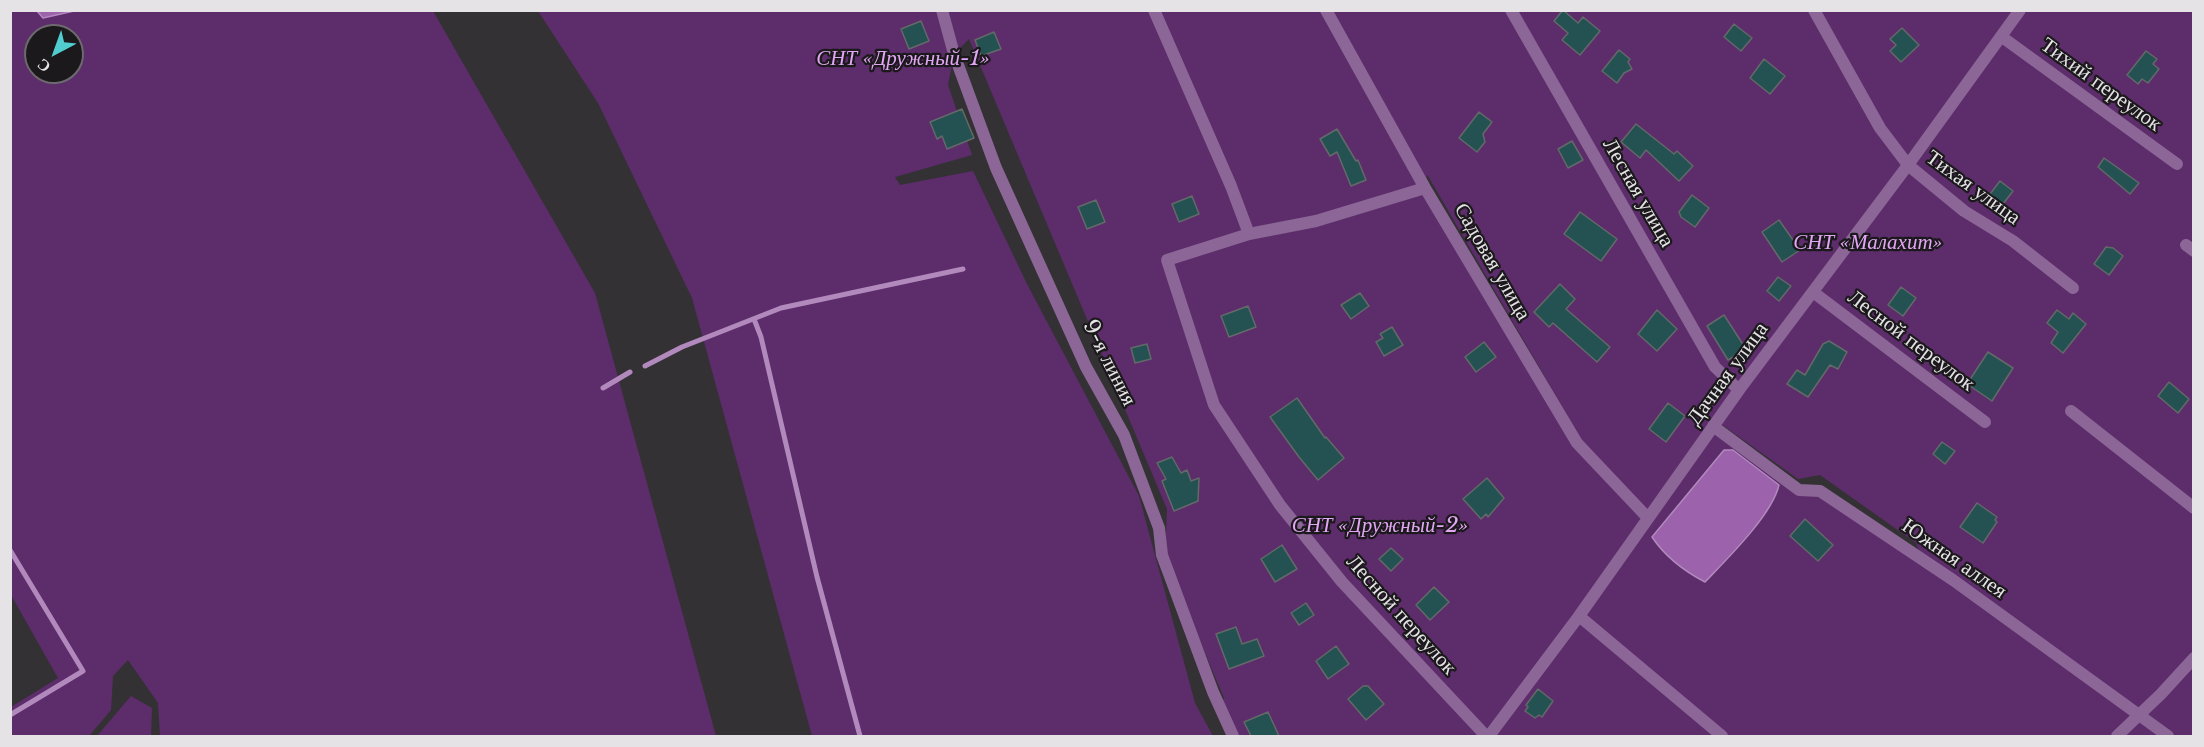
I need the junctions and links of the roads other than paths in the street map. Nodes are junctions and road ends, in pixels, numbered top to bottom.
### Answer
1 (942, 10) edge
2 (1155, 10) edge
3 (1326, 10) edge
4 (1511, 10) edge
5 (1814, 10) edge
6 (2020, 10) edge
7 (2002, 37) junction
8 (2177, 164) dead end
9 (1908, 165) junction
10 (1425, 188) junction
11 (1250, 234) junction
12 (2073, 288) dead end
13 (1813, 292) junction
14 (1739, 390) junction
15 (2071, 411) dead end
16 (1985, 422) dead end
17 (1713, 426) junction
18 (2193, 508) edge
19 (1647, 517) junction
20 (1579, 616) junction
21 (2193, 658) edge
22 (2140, 715) junction
23 (1233, 736) edge
24 (1487, 736) edge
25 (1722, 736) edge
26 (2117, 736) edge
27 (2168, 736) edge

1 - 23 street, 9-я линия
2 - 11 street
3 - 10 street, Садовая улица
4 - 14 street, Лесная улица
5 - 9 street, Тихая улица
6 - 7 street, Дачная улица
7 - 8 street, Тихий переулок
7 - 9 street, Дачная улица
9 - 12 street, Тихая улица
9 - 13 street, Дачная улица
10 - 11 street
10 - 19 street, Садовая улица
11 - 24 street, Лесной переулок
13 - 14 street, Дачная улица
13 - 16 street, Лесной переулок
14 - 17 street, Дачная улица
15 - 18 street
17 - 19 street, Дачная улица
17 - 22 street, Южная аллея
19 - 20 street, Дачная улица
20 - 24 street, Дачная улица
20 - 25 street
21 - 22 street
22 - 26 street
22 - 27 street, Южная аллея

